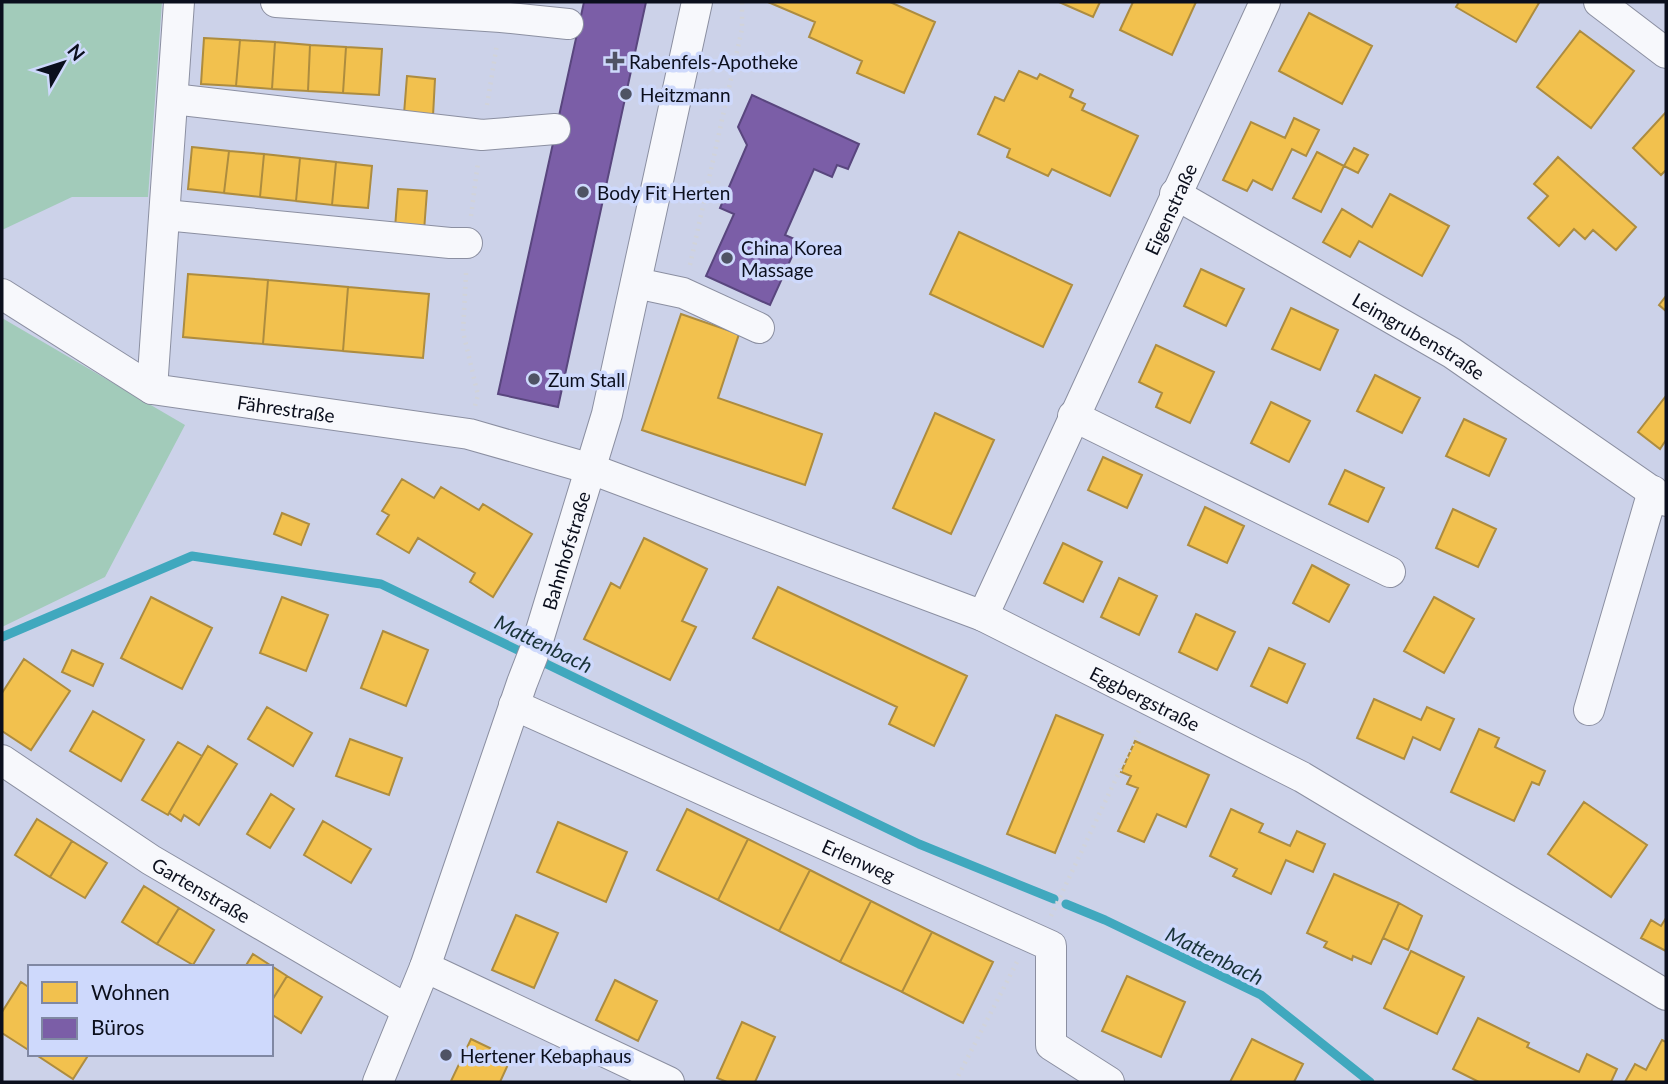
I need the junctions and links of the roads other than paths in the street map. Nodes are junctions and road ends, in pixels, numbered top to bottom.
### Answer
1 (179, 2) edge
2 (276, 2) edge
3 (697, 2) edge
4 (1265, 2) edge
5 (1599, 2) edge
6 (568, 24) dead end
7 (1666, 53) edge
8 (173, 99) junction
9 (555, 130) dead end
10 (1175, 194) junction
11 (165, 215) junction
12 (467, 243) dead end
13 (636, 283) junction
14 (2, 294) edge
15 (760, 328) dead end
16 (152, 388) junction
17 (1073, 416) junction
18 (591, 469) junction
19 (1660, 496) edge
20 (1390, 572) dead end
21 (982, 616) junction
22 (518, 694) junction
23 (1589, 710) dead end
24 (2, 760) edge
25 (425, 967) junction
26 (1666, 995) edge
27 (406, 1009) junction
28 (378, 1082) edge
29 (669, 1082) edge
30 (1109, 1082) edge

1 - 8 street
2 - 6 street
3 - 13 street, Bahnhofstraße
4 - 10 street, Eigenstraße
5 - 7 street
8 - 9 street
8 - 11 street
10 - 17 street, Eigenstraße
10 - 19 street, Leimgrubenstraße
11 - 12 street
11 - 16 street
13 - 15 street
13 - 18 street, Bahnhofstraße
14 - 16 street, Fährestraße
16 - 18 street, Fährestraße
17 - 20 street
17 - 21 street, Eigenstraße
18 - 21 street, Eggbergstraße
18 - 22 street, Bahnhofstraße
19 - 23 street, Leimgrubenstraße
21 - 26 street, Eggbergstraße
22 - 25 street, Bahnhofstraße
22 - 30 street, Erlenweg
24 - 27 street, Gartenstraße
25 - 27 street, Bahnhofstraße
25 - 29 street
27 - 28 street, Bahnhofstraße

